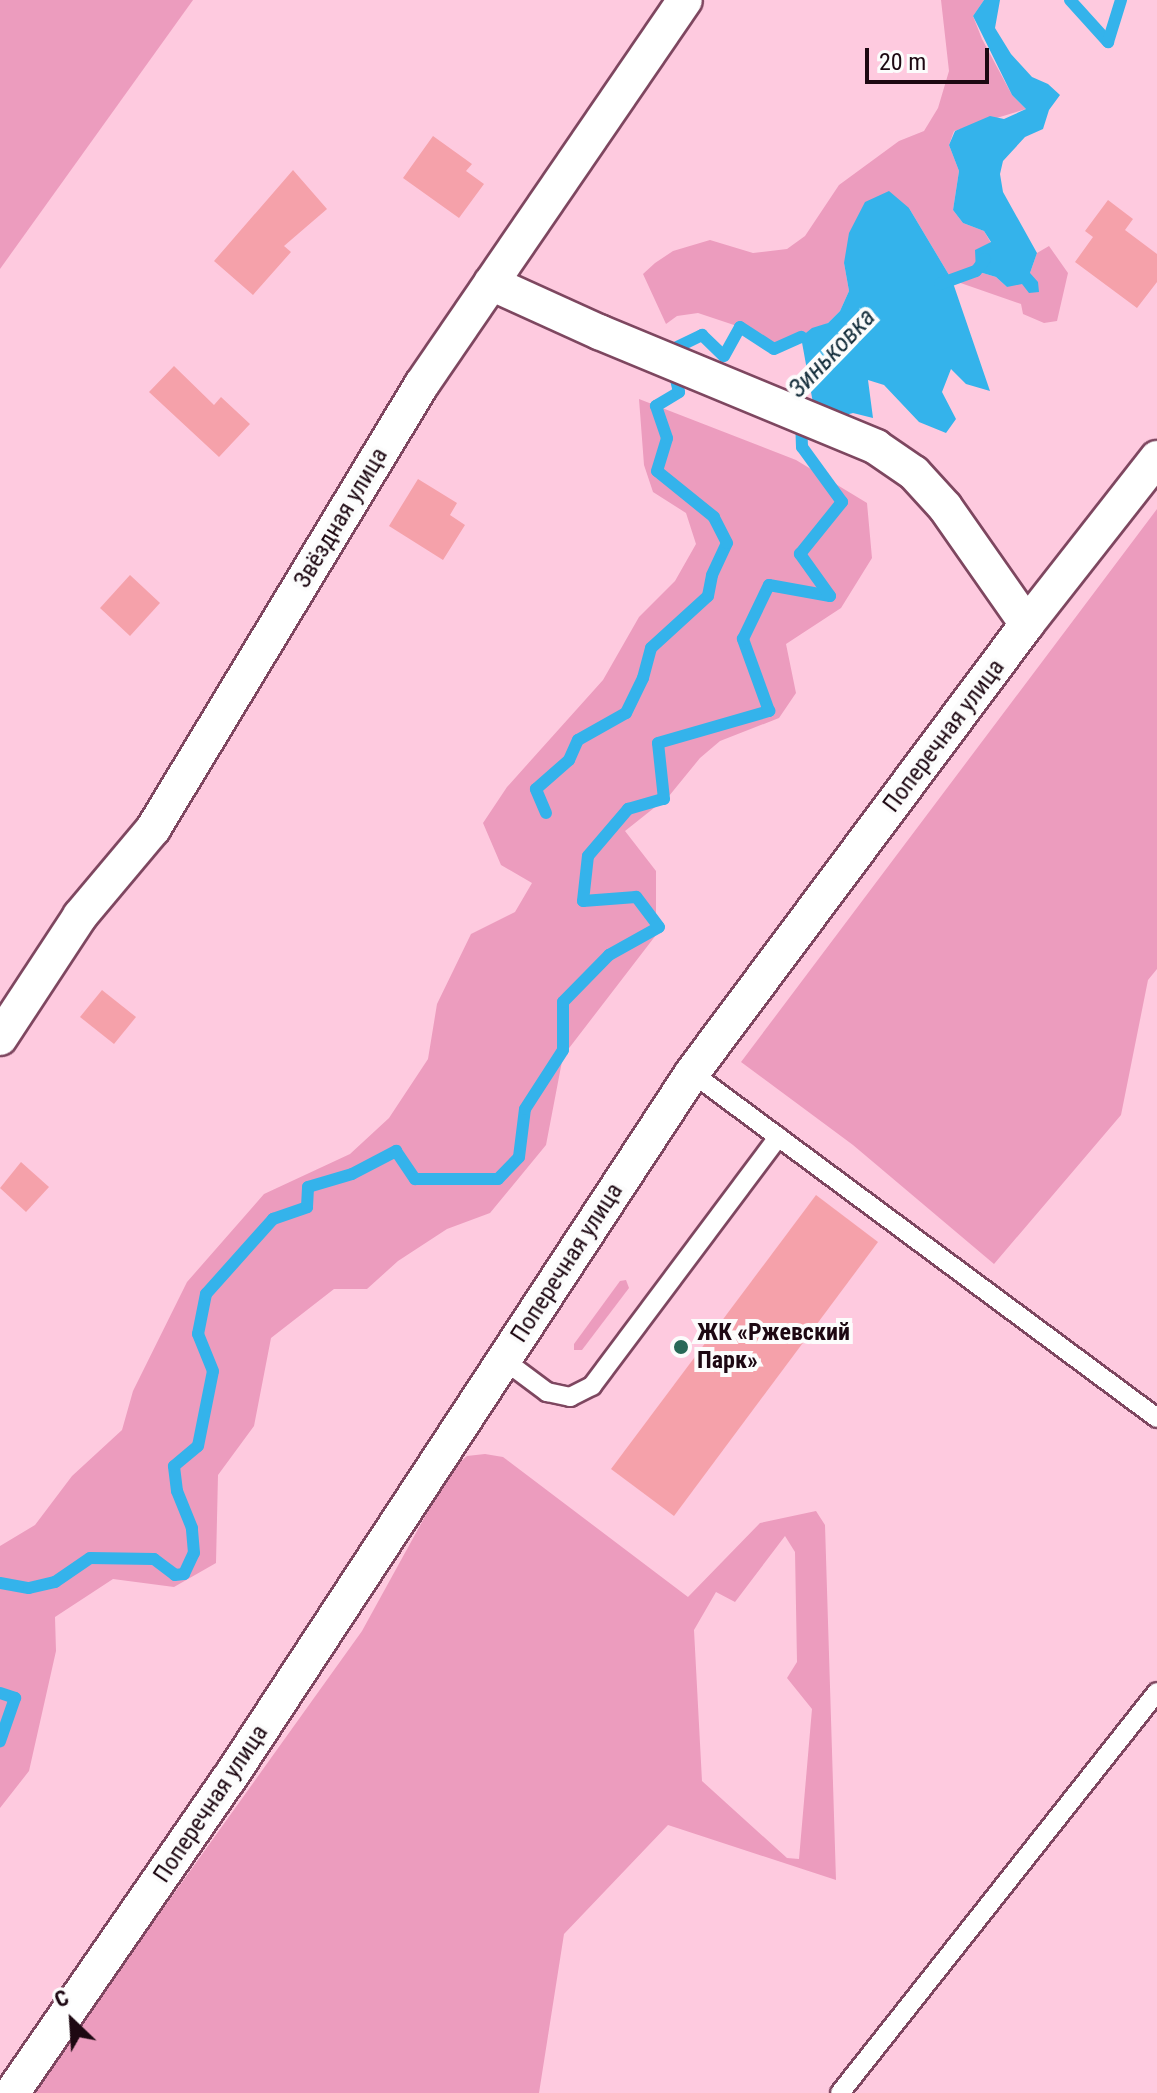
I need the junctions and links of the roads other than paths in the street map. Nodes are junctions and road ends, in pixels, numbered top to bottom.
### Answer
1 (685, 0) edge
2 (491, 283) junction
3 (1157, 458) edge
4 (1027, 624) junction
5 (0, 1038) edge
6 (692, 1073) junction
7 (778, 1137) junction
8 (504, 1360) junction
9 (1157, 1418) edge
10 (1157, 1692) edge
11 (12, 2093) edge
12 (840, 2093) edge

1 - 2 street, Звёздная улица
2 - 4 street
2 - 5 street, Звёздная улица
3 - 4 street, Поперечная улица
4 - 6 street, Поперечная улица
6 - 7 lane
6 - 8 street, Поперечная улица
7 - 8 lane
7 - 9 lane
8 - 11 street, Поперечная улица
10 - 12 lane

